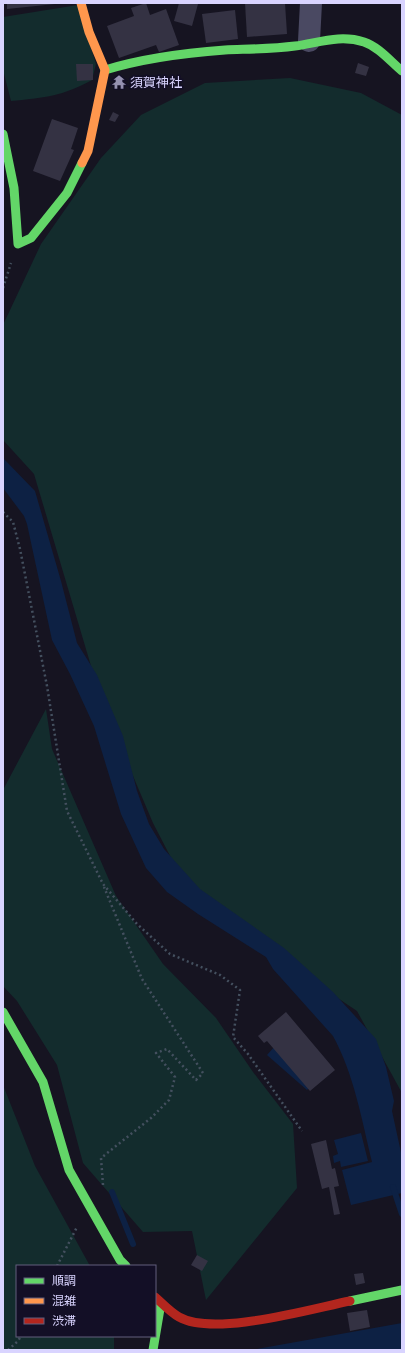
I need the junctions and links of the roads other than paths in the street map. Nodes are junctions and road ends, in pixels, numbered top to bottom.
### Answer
1 (81, 3) edge
2 (311, 3) edge
3 (309, 41) junction
4 (105, 70) junction
5 (402, 71) edge
6 (3, 134) edge
7 (3, 1012) edge
8 (125, 1265) edge
9 (402, 1290) edge
10 (158, 1300) edge
11 (156, 1325) edge
12 (155, 1337) edge
13 (154, 1350) edge

1 - 4 street
2 - 3 street
3 - 4 street
3 - 5 street
4 - 6 street
7 - 8 street
9 - 10 street
10 - 11 street
12 - 13 street

